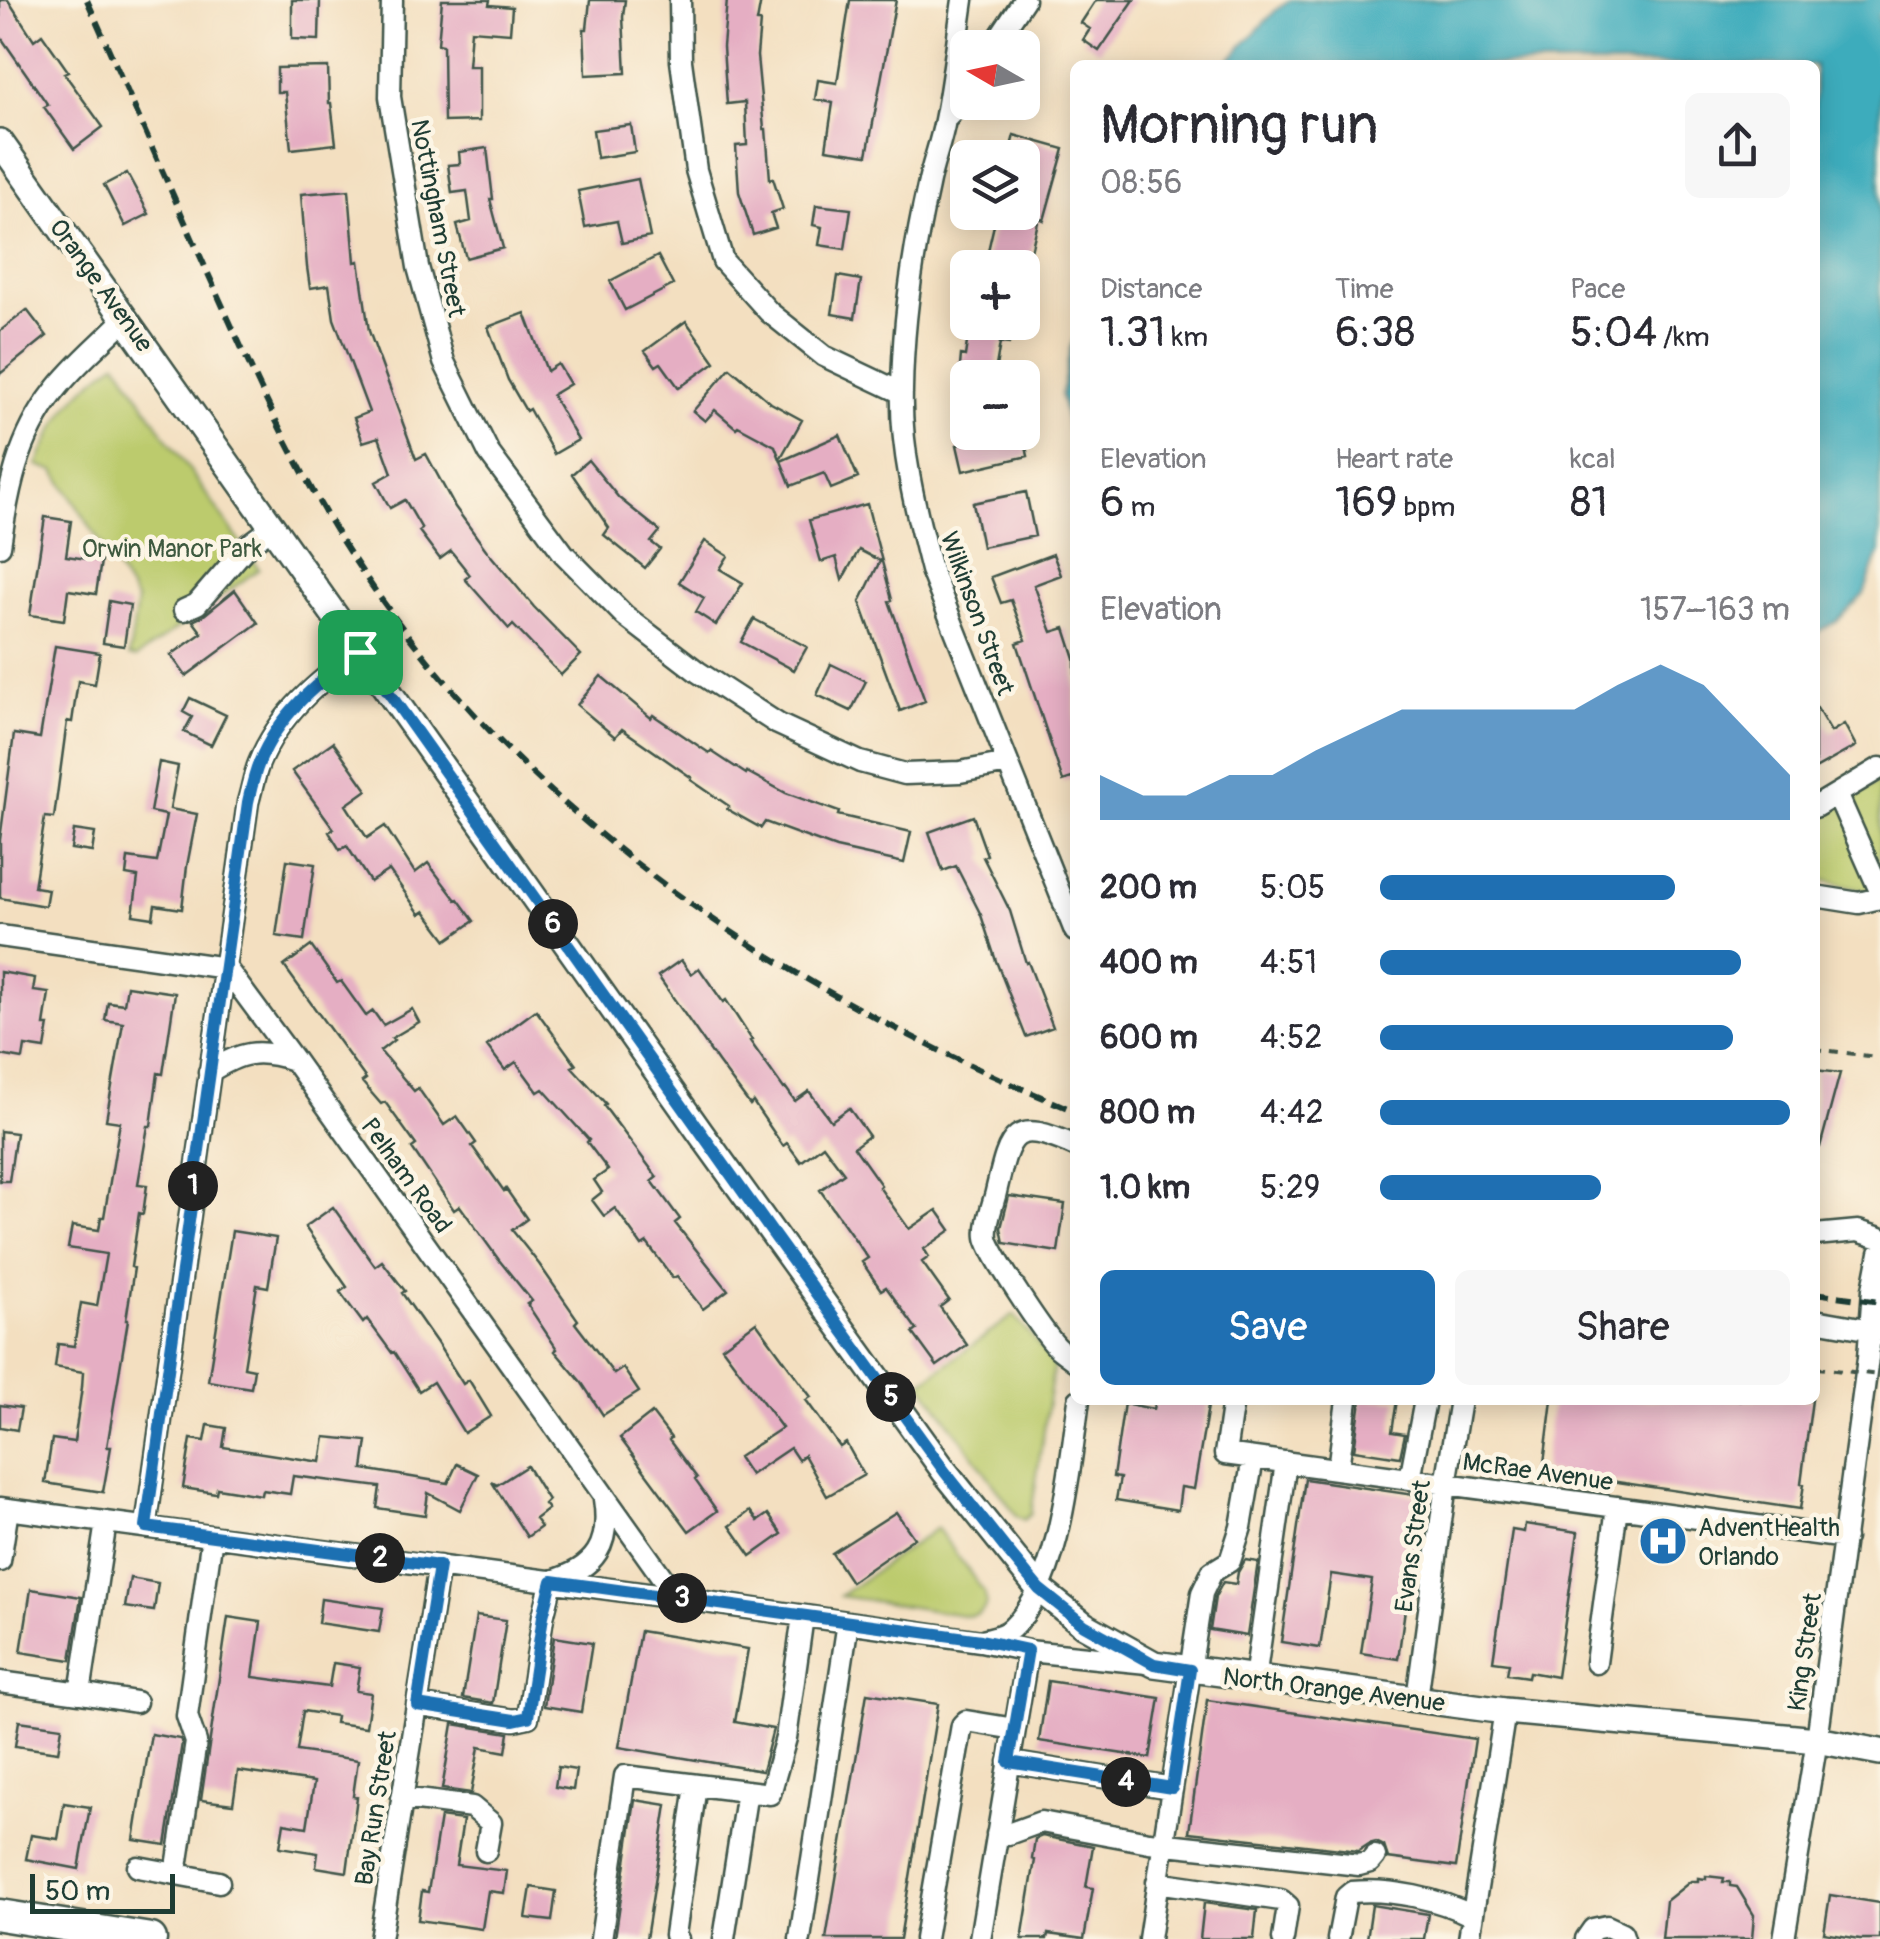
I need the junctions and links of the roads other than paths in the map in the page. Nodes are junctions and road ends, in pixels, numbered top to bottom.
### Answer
1 (392, 0) edge
2 (680, 0) edge
3 (963, 0) edge
4 (1024, 0) edge
5 (1004, 30) edge
6 (950, 114) edge
7 (945, 122) junction
8 (0, 142) edge
9 (126, 318) junction
10 (170, 380) joint
11 (902, 393) junction
12 (273, 527) junction
13 (0, 546) edge
14 (184, 610) dead end
15 (360, 652) junction
16 (1008, 763) junction
17 (1880, 768) edge
18 (1837, 794) junction
19 (1820, 805) edge
20 (1880, 894) edge
21 (1820, 897) edge
22 (1070, 919) edge
23 (0, 936) edge
24 (226, 968) junction
25 (294, 1060) junction
26 (209, 1072) junction
27 (1070, 1144) edge
28 (1820, 1234) edge
29 (1880, 1238) edge
30 (1880, 1253) edge
31 (1820, 1321) edge
32 (1874, 1330) edge
33 (1070, 1357) edge
34 (1078, 1405) edge
35 (1232, 1405) edge
36 (1346, 1405) edge
37 (1424, 1405) edge
38 (1459, 1405) edge
39 (1857, 1445) junction
40 (1880, 1448) edge
41 (1253, 1458) junction
42 (1286, 1462) junction
43 (1338, 1469) junction
44 (1410, 1479) junction
45 (1446, 1484) junction
46 (602, 1492) junction
47 (1617, 1507) junction
48 (4, 1509) edge
49 (106, 1522) junction
50 (146, 1527) junction
51 (212, 1536) junction
52 (1845, 1538) junction
53 (0, 1557) edge
54 (439, 1566) junction
55 (552, 1581) junction
56 (1039, 1589) junction
57 (678, 1598) junction
58 (804, 1616) junction
59 (848, 1622) junction
60 (981, 1640) junction
61 (1028, 1650) junction
62 (1596, 1663) dead end
63 (1154, 1664) junction
64 (1190, 1670) junction
65 (1256, 1678) junction
66 (0, 1682) edge
67 (80, 1693) junction
68 (1417, 1700) junction
69 (136, 1702) dead end
70 (417, 1705) junction
71 (1505, 1712) junction
72 (1015, 1728) junction
73 (1817, 1740) junction
74 (1880, 1752) edge
75 (1009, 1762) junction
76 (696, 1785) junction
77 (1172, 1788) junction
78 (747, 1791) junction
79 (402, 1798) junction
80 (997, 1834) junction
81 (1164, 1842) junction
82 (486, 1851) dead end
83 (1375, 1856) dead end
84 (138, 1867) dead end
85 (176, 1874) junction
86 (219, 1882) dead end
87 (1157, 1882) junction
88 (0, 1915) edge
89 (1472, 1916) junction
90 (151, 1939) edge
91 (380, 1939) edge
92 (601, 1939) edge
93 (678, 1939) edge
94 (724, 1939) edge
95 (800, 1939) edge
96 (926, 1939) edge
97 (980, 1939) edge
98 (1148, 1939) edge
99 (1283, 1939) edge
100 (1338, 1939) edge
101 (1468, 1939) edge
102 (1586, 1939) edge
103 (1624, 1939) edge
104 (1784, 1939) edge

1 - 16 street, Nottingham Street
2 - 11 street
3 - 7 street, Wilkinson Street
4 - 5 street
6 - 7 street, Wilkinson Street
7 - 11 street, Wilkinson Street
8 - 9 main road, Orange Avenue
9 - 10 main road, Orange Avenue
9 - 13 street
10 - 12 main road, North Orange Avenue
11 - 16 street, Wilkinson Street
12 - 14 street
12 - 15 main road, North Orange Avenue
15 - 24 street
15 - 56 main road, North Orange Avenue
16 - 22 street, Wilkinson Street
17 - 18 street
18 - 19 street
18 - 20 street
20 - 21 street
23 - 24 street
24 - 25 street, Pelham Road
24 - 26 street
25 - 26 street
25 - 46 street, Pelham Road
26 - 50 street
27 - 33 street
28 - 29 street
30 - 32 street, King Street
31 - 32 street
32 - 39 street, King Street
34 - 56 street
35 - 41 street, McRae Avenue
36 - 43 street
37 - 44 street
38 - 45 street, Evans Street
39 - 40 street
39 - 52 street, King Street
41 - 42 street, McRae Avenue
41 - 64 street
42 - 43 street, McRae Avenue
42 - 65 street
43 - 44 street, McRae Avenue
44 - 45 street, McRae Avenue
45 - 47 street, McRae Avenue
45 - 68 street, Evans Street
46 - 55 street
46 - 57 street, Pelham Road
47 - 52 street, McRae Avenue
47 - 62 street
48 - 49 street
48 - 53 street
49 - 50 street
49 - 67 street
50 - 51 street
51 - 54 street
51 - 85 street
52 - 73 street, King Street
54 - 55 street
54 - 70 street, Bay Run Street
55 - 57 street
55 - 70 street
56 - 60 street
56 - 63 main road, North Orange Avenue
57 - 58 street
58 - 59 street
58 - 78 street
59 - 60 street
59 - 95 street
60 - 61 street
61 - 63 street
61 - 72 street
63 - 64 main road, North Orange Avenue
64 - 65 main road, North Orange Avenue
64 - 77 street
65 - 68 main road, North Orange Avenue
66 - 67 street
67 - 69 street
68 - 71 main road, North Orange Avenue
70 - 79 street, Bay Run Street
71 - 73 main road, North Orange Avenue
71 - 89 street
72 - 75 street
72 - 96 street
73 - 74 main road, North Orange Avenue
73 - 104 street, King Street
75 - 77 street
75 - 80 street
76 - 78 street
76 - 92 street
76 - 93 street
77 - 81 street
78 - 94 street
79 - 82 street
79 - 91 street, Bay Run Street
80 - 81 street
80 - 97 street
81 - 83 street
81 - 87 street
84 - 85 street
85 - 86 street
87 - 98 street
87 - 99 street
88 - 90 highway
89 - 100 street
89 - 101 street
102 - 103 street

